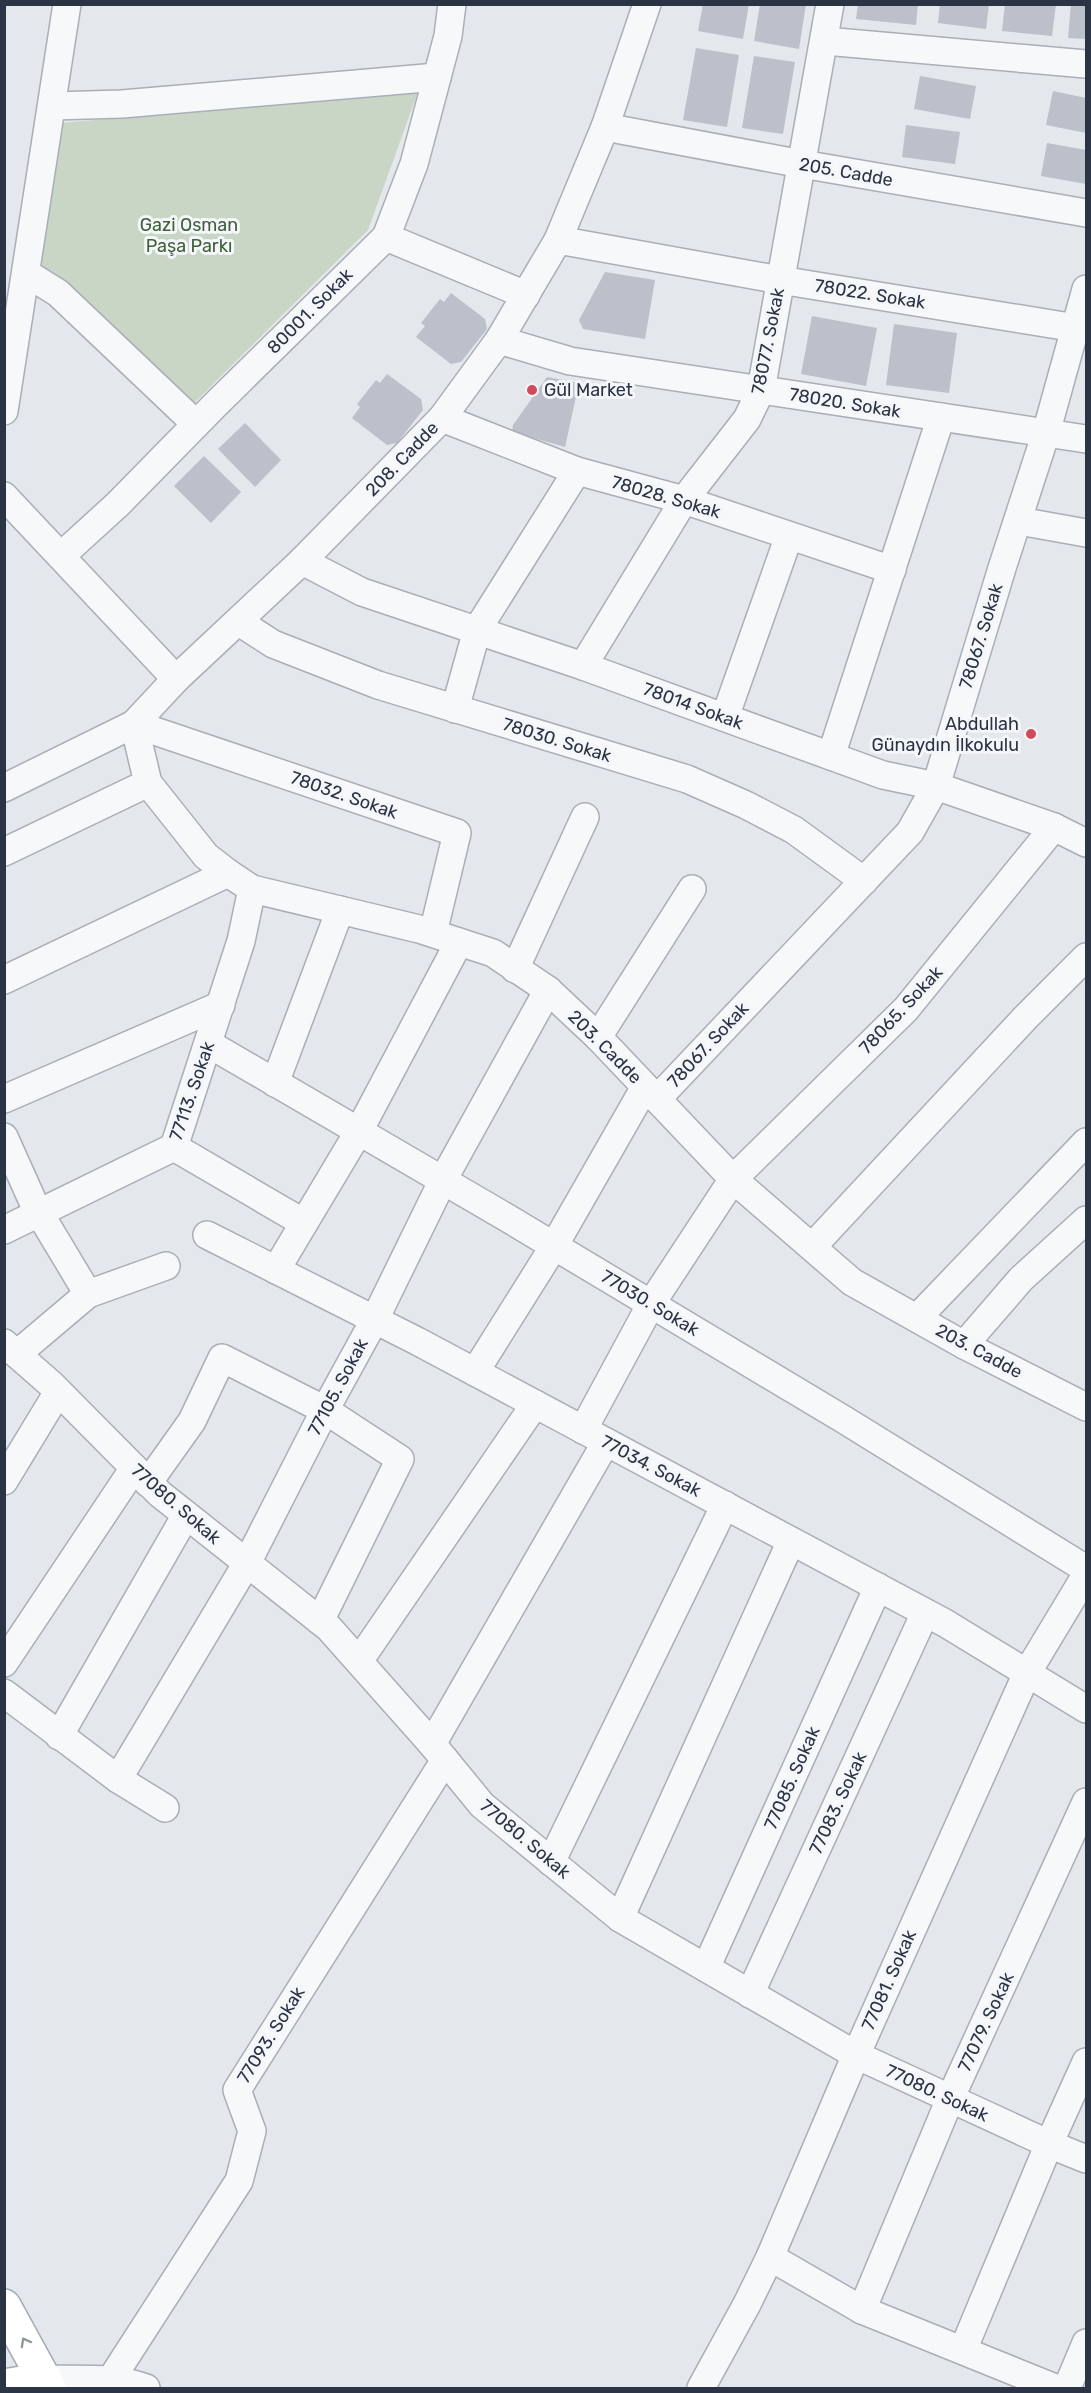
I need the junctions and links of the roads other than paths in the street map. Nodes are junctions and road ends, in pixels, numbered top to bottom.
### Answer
1 (67, 4) edge
2 (452, 4) edge
3 (647, 4) edge
4 (830, 4) edge
5 (825, 41) junction
6 (1086, 64) edge
7 (437, 77) junction
8 (52, 106) junction
9 (605, 128) junction
10 (802, 164) junction
11 (1086, 213) edge
12 (386, 237) junction
13 (558, 240) junction
14 (26, 273) junction
15 (780, 280) junction
16 (1086, 289) edge
17 (526, 295) junction
18 (1076, 328) junction
19 (499, 340) junction
20 (761, 390) junction
21 (4, 411) edge
22 (941, 417) junction
23 (442, 418) junction
24 (196, 424) junction
25 (1046, 433) junction
26 (1086, 439) edge
27 (576, 471) junction
28 (5, 497) edge
29 (684, 500) junction
30 (1019, 520) junction
31 (1086, 533) edge
32 (789, 536) junction
33 (61, 556) junction
34 (302, 561) junction
35 (892, 570) junction
36 (239, 622) junction
37 (477, 630) junction
38 (583, 666) junction
39 (176, 679) junction
40 (455, 709) junction
41 (725, 717) junction
42 (134, 724) junction
43 (831, 756) junction
44 (148, 783) junction
45 (936, 786) junction
46 (4, 788) edge
47 (585, 817) dead end
48 (1054, 827) junction
49 (1086, 843) edge
50 (4, 852) edge
51 (228, 873) junction
52 (864, 881) junction
53 (252, 889) junction
54 (692, 889) dead end
55 (340, 910) junction
56 (433, 933) junction
57 (459, 942) junction
58 (1086, 957) edge
59 (515, 969) junction
60 (4, 980) edge
61 (548, 990) junction
62 (221, 1005) junction
63 (598, 1037) junction
64 (209, 1044) junction
65 (275, 1083) junction
66 (651, 1093) junction
67 (4, 1099) edge
68 (359, 1131) junction
69 (4, 1137) edge
70 (1086, 1142) edge
71 (174, 1146) junction
72 (734, 1179) junction
73 (443, 1180) junction
74 (40, 1214) junction
75 (1086, 1220) edge
76 (304, 1223) junction
77 (4, 1230) edge
78 (207, 1235) dead end
79 (554, 1246) junction
80 (812, 1247) junction
81 (165, 1266) dead end
82 (276, 1270) junction
83 (88, 1294) junction
84 (651, 1304) junction
85 (917, 1318) junction
86 (375, 1320) junction
87 (964, 1344) junction
88 (11, 1348) edge
89 (475, 1372) junction
90 (58, 1392) junction
91 (535, 1404) junction
92 (1086, 1405) edge
93 (325, 1410) junction
94 (594, 1436) junction
95 (141, 1475) junction
96 (4, 1480) edge
97 (725, 1505) junction
98 (186, 1515) junction
99 (791, 1541) junction
100 (247, 1563) junction
101 (1086, 1569) edge
102 (1086, 1575) edge
103 (878, 1587) junction
104 (925, 1613) junction
105 (320, 1621) junction
106 (358, 1662) junction
107 (4, 1663) edge
108 (1027, 1673) junction
109 (4, 1693) edge
110 (1086, 1710) edge
111 (59, 1736) junction
112 (439, 1752) junction
113 (118, 1779) junction
114 (1086, 1802) edge
115 (165, 1808) dead end
116 (551, 1862) junction
117 (620, 1918) junction
118 (706, 1968) junction
119 (750, 1994) junction
120 (856, 2055) junction
121 (1086, 2062) edge
122 (950, 2099) junction
123 (1049, 2144) junction
124 (1086, 2158) edge
125 (770, 2256) junction
126 (4, 2306) edge
127 (862, 2310) junction
128 (1086, 2343) edge
129 (963, 2350) junction
130 (110, 2381) junction
131 (47, 2384) edge
132 (4, 2386) edge
133 (146, 2388) edge
134 (701, 2388) edge
135 (1055, 2388) edge
136 (1067, 2388) edge

1 - 8 street
2 - 7 street, 80001. Sokak
3 - 9 street, 208. Cadde
4 - 5 street, 78077. Sokak
5 - 6 street
5 - 10 street, 78077. Sokak
7 - 8 street
7 - 12 street, 80001. Sokak
8 - 14 street
9 - 10 street, 205. Cadde
9 - 13 street, 208. Cadde
10 - 11 street, 205. Cadde
10 - 15 street, 78077. Sokak
12 - 17 street
12 - 24 street, 80001. Sokak
13 - 15 street, 78022. Sokak
13 - 17 street, 208. Cadde
14 - 21 street
14 - 24 street
15 - 18 street, 78022. Sokak
15 - 20 street, 78077. Sokak
16 - 18 street, 78067. Sokak
17 - 19 street, 208. Cadde
18 - 25 street, 78067. Sokak
19 - 20 street, 78020. Sokak
19 - 23 street, 208. Cadde
20 - 22 street, 78020. Sokak
20 - 29 street, 78077. Sokak
22 - 25 street, 78020. Sokak
22 - 35 street
23 - 27 street, 78028. Sokak
23 - 34 street, 208. Cadde
24 - 33 street, 80001. Sokak
25 - 26 street, 78020. Sokak
25 - 30 street, 78067. Sokak
27 - 29 street, 78028. Sokak
27 - 37 street
28 - 33 street
29 - 32 street, 78028. Sokak
29 - 38 street, 78077. Sokak
30 - 31 street
30 - 45 street, 78067. Sokak
32 - 35 street, 78028. Sokak
32 - 41 street
33 - 39 street
34 - 36 street, 208. Cadde
34 - 37 street, 78014 Sokak
35 - 43 street
36 - 39 street, 208. Cadde
36 - 40 street, 78030. Sokak
37 - 38 street, 78014 Sokak
37 - 40 street
38 - 41 street, 78014 Sokak
39 - 42 street, 208. Cadde
40 - 52 street, 78030. Sokak
41 - 43 street, 78014 Sokak
42 - 44 street, 203. Cadde
42 - 46 street, 208. Cadde
42 - 56 street, 78032. Sokak
43 - 45 street, 78014 Sokak
44 - 50 street
44 - 51 street, 203. Cadde
45 - 48 street, 78014 Sokak
45 - 52 street, 78067. Sokak
47 - 59 street
48 - 49 street, 78014 Sokak
48 - 72 street, 78065. Sokak
51 - 53 street, 203. Cadde
51 - 60 street
52 - 66 street, 78067. Sokak
53 - 55 street, 203. Cadde
53 - 62 street, 77113. Sokak
54 - 63 street
55 - 56 street, 203. Cadde
55 - 65 street
56 - 57 street, 203. Cadde
57 - 59 street, 203. Cadde
57 - 68 street
58 - 80 street
59 - 61 street, 203. Cadde
61 - 63 street, 203. Cadde
61 - 73 street, 77105. Sokak
62 - 64 street, 77113. Sokak
62 - 67 street
63 - 66 street, 203. Cadde
64 - 65 street, 77030. Sokak
64 - 71 street, 77113. Sokak
65 - 68 street, 77030. Sokak
66 - 72 street, 203. Cadde
66 - 79 street, 78067. Sokak
68 - 73 street, 77030. Sokak
68 - 76 street
69 - 74 street
70 - 85 street
71 - 74 street, 77113. Sokak
71 - 76 street
72 - 80 street, 203. Cadde
72 - 84 street, 78065. Sokak
73 - 79 street, 77030. Sokak
73 - 86 street, 77105. Sokak
74 - 77 street, 77113. Sokak
74 - 83 street
75 - 87 street
76 - 82 street
78 - 82 street, 77034. Sokak
79 - 84 street, 77030. Sokak
79 - 89 street, 78067. Sokak
80 - 85 street, 203. Cadde
81 - 83 street
82 - 86 street, 77034. Sokak
83 - 88 street
84 - 94 street, 78065. Sokak
84 - 101 street, 77030. Sokak
85 - 87 street, 203. Cadde
86 - 89 street, 77034. Sokak
86 - 93 street, 77105. Sokak
87 - 92 street, 203. Cadde
88 - 90 street, 77080. Sokak
89 - 91 street, 77034. Sokak
90 - 95 street, 77080. Sokak
90 - 96 street
91 - 94 street, 77034. Sokak
91 - 106 street
93 - 95 street
93 - 100 street, 77105. Sokak
93 - 105 street
94 - 97 street, 77034. Sokak
94 - 112 street, 78065. Sokak
95 - 98 street, 77080. Sokak
95 - 107 street
97 - 99 street, 77034. Sokak
97 - 116 street
98 - 100 street, 77080. Sokak
98 - 111 street
99 - 103 street, 77034. Sokak
99 - 117 street
100 - 105 street, 77080. Sokak
100 - 113 street, 77105. Sokak
102 - 108 street, 77081. Sokak
103 - 104 street, 77034. Sokak
103 - 118 street, 77085. Sokak
104 - 108 street, 77034. Sokak
104 - 119 street, 77083. Sokak
105 - 106 street, 77080. Sokak
106 - 112 street, 77080. Sokak
108 - 110 street, 77034. Sokak
108 - 120 street, 77081. Sokak
109 - 111 street
111 - 113 street
112 - 116 street, 77080. Sokak
112 - 130 street, 77093. Sokak
113 - 115 street
114 - 122 street, 77079. Sokak
116 - 117 street, 77080. Sokak
117 - 118 street, 77080. Sokak
118 - 119 street, 77080. Sokak
119 - 120 street, 77080. Sokak
120 - 122 street, 77080. Sokak
120 - 125 street, 77081. Sokak
121 - 123 street
122 - 123 street, 77080. Sokak
122 - 127 street, 77079. Sokak
123 - 124 street, 77080. Sokak
123 - 129 street
125 - 127 street
125 - 134 street, 77081. Sokak
131 -> 126 main road
127 - 129 street
128 - 136 street
129 - 135 street
130 - 131 street
130 - 133 street
131 - 132 main road

